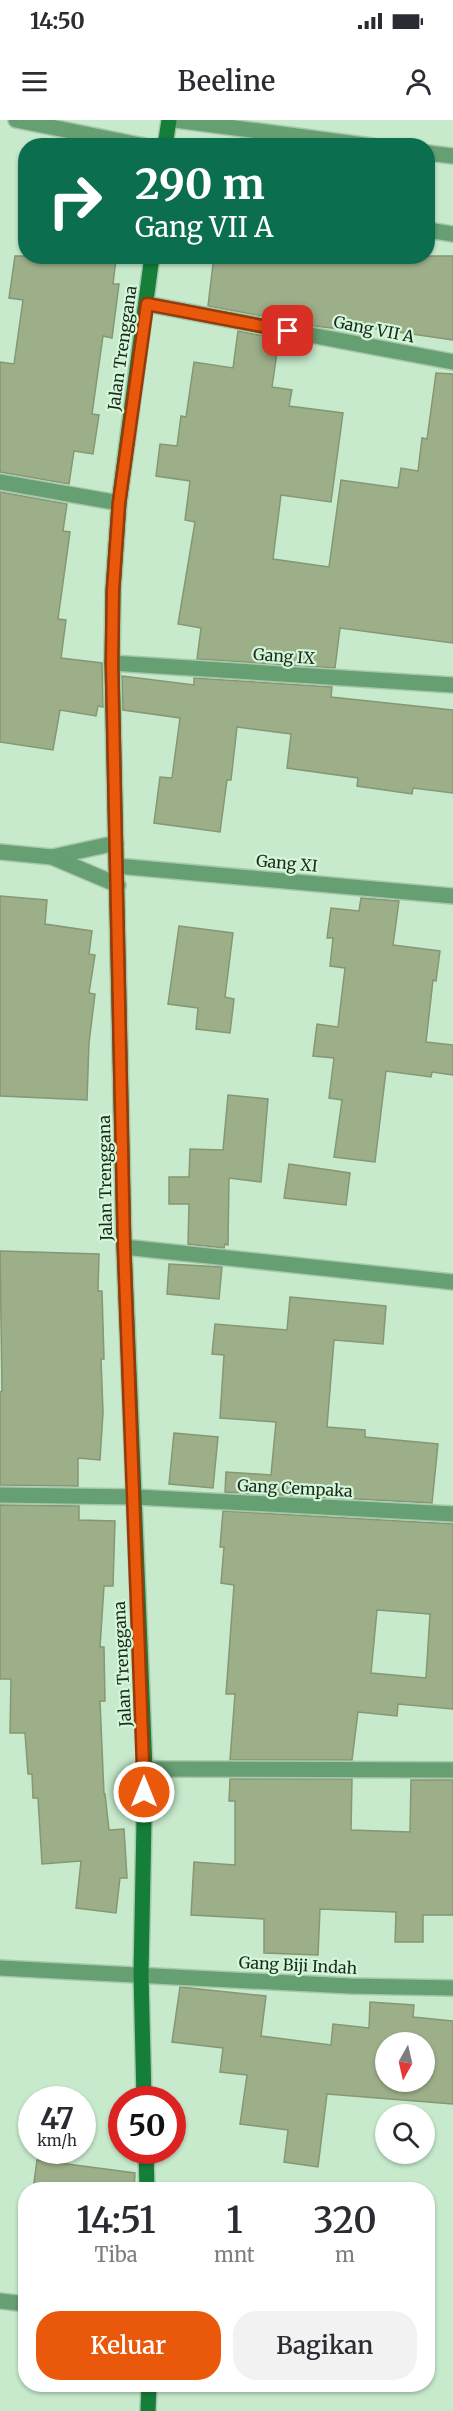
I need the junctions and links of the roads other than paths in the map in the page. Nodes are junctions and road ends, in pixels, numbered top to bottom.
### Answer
1 (16, 120) edge
2 (169, 120) edge
3 (176, 120) edge
4 (105, 138) edge
5 (166, 138) edge
6 (312, 138) edge
7 (435, 154) edge
8 (453, 156) edge
9 (435, 231) edge
10 (453, 234) edge
11 (151, 264) edge
12 (147, 304) junction
13 (453, 362) edge
14 (0, 482) edge
15 (119, 503) junction
16 (112, 663) junction
17 (453, 685) edge
18 (116, 843) junction
19 (0, 852) edge
20 (52, 857) junction
21 (117, 866) junction
22 (118, 885) junction
23 (453, 896) edge
24 (124, 1247) junction
25 (453, 1282) edge
26 (0, 1495) edge
27 (135, 1497) junction
28 (453, 1514) edge
29 (145, 1769) junction
30 (453, 1770) edge
31 (0, 1968) edge
32 (141, 1974) junction
33 (453, 1988) edge
34 (144, 2086) edge
35 (146, 2164) edge
36 (147, 2182) edge
37 (0, 2301) edge
38 (18, 2303) edge
39 (149, 2392) edge
40 (148, 2411) edge

1 - 4 street
2 - 5 main road
3 - 6 street
7 - 8 street
9 - 10 street
11 - 12 main road, Jalan Trenggana
12 - 13 street, Gang VII A
12 - 15 main road, Jalan Trenggana
14 - 15 street
15 - 16 main road, Jalan Trenggana
16 - 17 street, Gang IX
16 - 18 main road, Jalan Trenggana
18 - 20 street
18 - 21 main road, Jalan Trenggana
19 - 20 street
20 - 22 street
21 - 22 main road, Jalan Trenggana
21 - 23 street, Gang XI
22 - 24 main road, Jalan Trenggana
24 - 25 street
24 - 27 main road, Jalan Trenggana
26 - 27 street, Gang Cempaka
27 - 28 street, Gang Cempaka
27 - 29 main road, Jalan Trenggana
29 - 30 street
29 - 32 main road, Jalan Trenggana
31 - 32 street, Gang Biji Indah
32 - 33 street, Gang Biji Indah
32 - 34 main road, Jalan Trenggana
35 - 36 main road
37 - 38 street
39 - 40 main road

